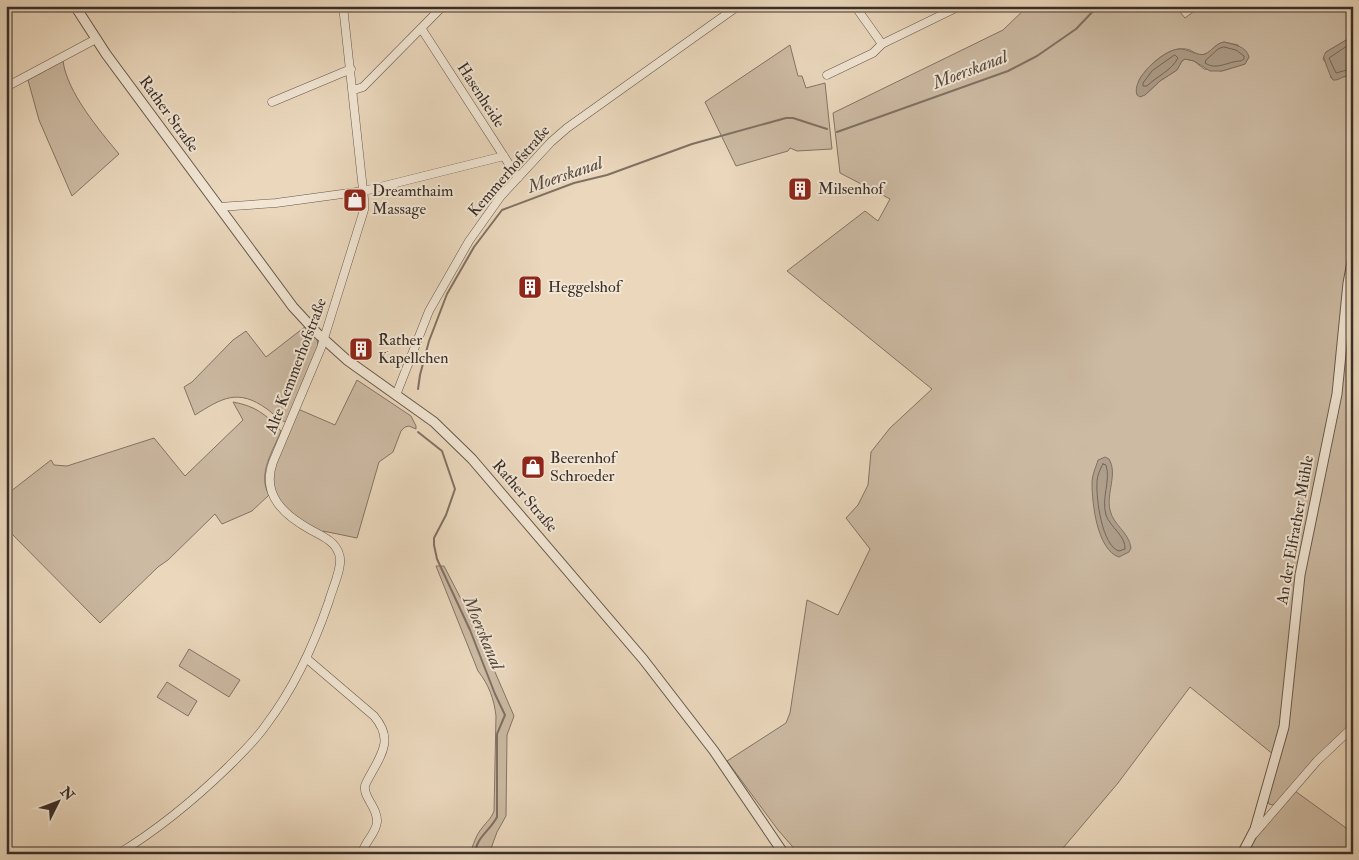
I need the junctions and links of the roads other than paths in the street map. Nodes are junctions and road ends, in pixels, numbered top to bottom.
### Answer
1 (87, 6) edge
2 (228, 6) edge
3 (242, 6) edge
4 (344, 6) edge
5 (443, 6) edge
6 (738, 6) edge
7 (855, 6) edge
8 (960, 6) edge
9 (76, 8) edge
10 (421, 28) junction
11 (96, 39) junction
12 (882, 44) junction
13 (351, 69) junction
14 (827, 75) dead end
15 (6, 87) edge
16 (354, 90) junction
17 (272, 102) dead end
18 (504, 156) junction
19 (518, 178) junction
20 (364, 192) junction
21 (219, 207) junction
22 (1353, 257) edge
23 (324, 340) junction
24 (396, 395) junction
25 (306, 658) junction
26 (1353, 727) edge
27 (1252, 836) junction
28 (774, 838) junction
29 (118, 854) edge
30 (362, 854) edge
31 (784, 854) edge
32 (790, 854) edge
33 (1242, 854) edge

1 - 9 street
2 - 3 street
4 - 13 street, Alte Kemmerhofstraße
5 - 10 street
6 - 19 street, Kemmerhofstraße
7 - 12 street
8 - 12 street
9 - 11 street, Rather Straße
10 - 16 street
10 - 18 street, Hasenheide
11 - 15 street
11 - 21 street, Rather Straße
12 - 14 street
13 - 16 street, Alte Kemmerhofstraße
13 - 17 street
16 - 20 street, Alte Kemmerhofstraße
18 - 19 street, Hasenheide
18 - 20 street
19 - 24 street, Kemmerhofstraße
20 - 21 street
20 - 23 street, Alte Kemmerhofstraße
21 - 23 street, Rather Straße
22 - 27 street, An der Elfrather Mühle
23 - 24 street, Rather Straße
23 - 25 street, Alte Kemmerhofstraße
24 - 28 street, Rather Straße
25 - 29 street, Alte Kemmerhofstraße
25 - 30 street
26 - 27 street, An der Elfrather Mühle
27 - 33 street, An der Elfrather Mühle
28 - 31 street, Rather Straße
28 - 32 street, Rather Straße

